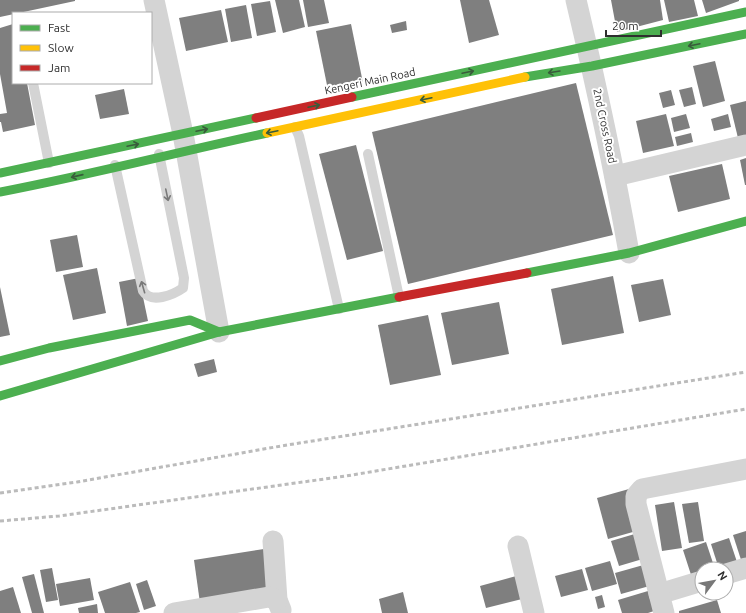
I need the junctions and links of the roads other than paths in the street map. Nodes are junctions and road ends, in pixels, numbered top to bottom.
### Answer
1 (155, 0) edge
2 (576, 0) edge
3 (746, 12) edge
4 (746, 34) edge
5 (587, 46) junction
6 (592, 66) junction
7 (33, 84) edge
8 (295, 127) junction
9 (156, 140) junction
10 (184, 142) junction
11 (746, 145) edge
12 (111, 150) junction
13 (368, 154) dead end
14 (159, 156) junction
15 (49, 163) junction
16 (115, 167) junction
17 (0, 173) edge
18 (615, 176) junction
19 (0, 192) edge
20 (746, 221) edge
21 (629, 253) junction
22 (399, 297) junction
23 (339, 309) junction
24 (218, 332) junction
25 (0, 361) edge
26 (0, 396) edge
27 (746, 469) edge
28 (273, 541) dead end
29 (518, 546) dead end
30 (746, 568) edge
31 (734, 572) edge
32 (694, 585) edge
33 (662, 603) edge
34 (280, 606) edge
35 (177, 613) edge
36 (534, 613) edge

1 - 10 street
2 - 5 street, 2nd Cross Road
3 - 5 main road, Kengeri Main Road
4 -> 6 main road, Kengeri Main Road
5 - 6 street, 2nd Cross Road
10 -> 5 main road, Kengeri Main Road
6 -> 8 main road, Kengeri Main Road
6 - 18 street, 2nd Cross Road
7 - 15 lane
8 -> 10 main road, Kengeri Main Road
8 - 23 lane
9 - 10 main road, Kengeri Main Road
12 -> 9 main road, Kengeri Main Road
9 - 14 lane
10 - 14 main road, Kengeri Main Road
10 - 24 street
11 - 18 street
12 - 15 main road, Kengeri Main Road
12 - 16 lane
13 - 22 lane
14 - 16 main road, Kengeri Main Road
14 -> 16 lane
15 - 17 main road, Kengeri Main Road
16 -> 19 main road, Kengeri Main Road
18 - 21 street, 2nd Cross Road
20 - 21 main road
21 - 22 main road
22 - 23 main road
23 - 24 main road
24 - 25 main road
24 - 26 main road
27 - 33 street
28 - 34 street
29 - 36 street
30 - 31 street
32 - 33 street
34 - 35 street

